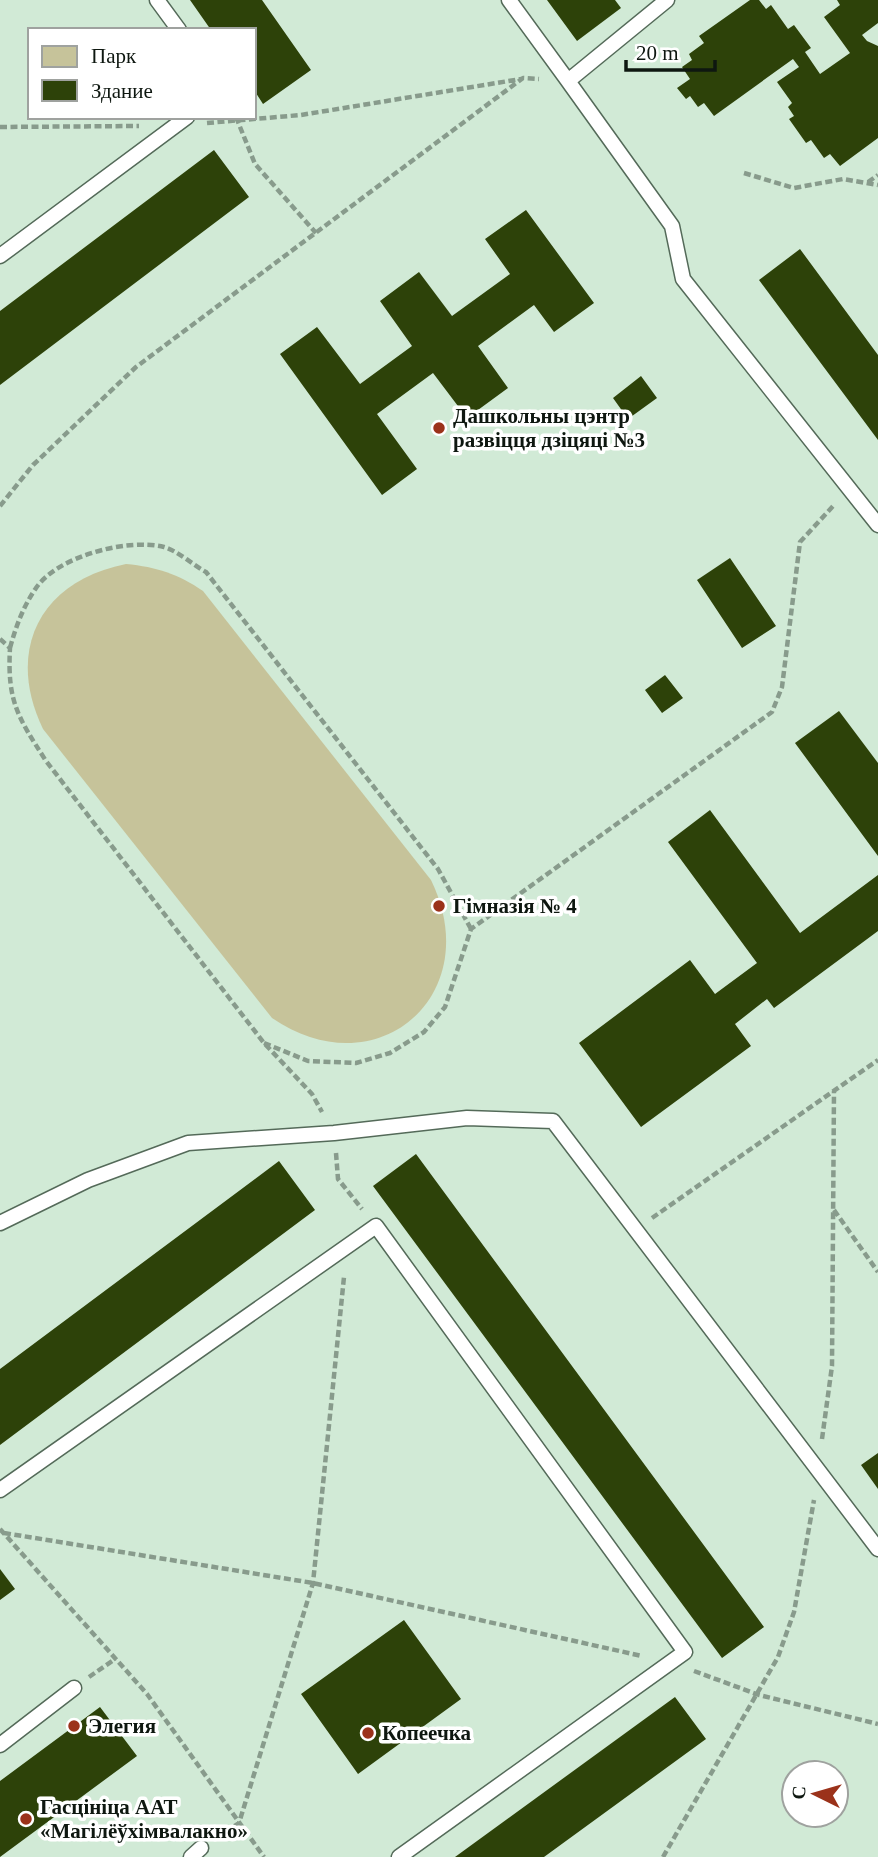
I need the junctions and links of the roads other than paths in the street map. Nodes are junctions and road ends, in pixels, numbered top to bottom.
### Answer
1 (158, 0) edge
2 (509, 0) edge
3 (667, 0) edge
4 (178, 28) edge
5 (568, 81) junction
6 (180, 122) edge
7 (0, 256) edge
8 (878, 525) edge
9 (0, 1223) edge
10 (0, 1490) edge
11 (878, 1549) edge
12 (74, 1688) road end
13 (0, 1745) edge
14 (399, 1857) edge

1 - 4 lane
2 - 5 lane
3 - 5 lane
5 - 8 lane
6 - 7 lane
9 - 11 lane
10 - 14 lane
12 - 13 lane

